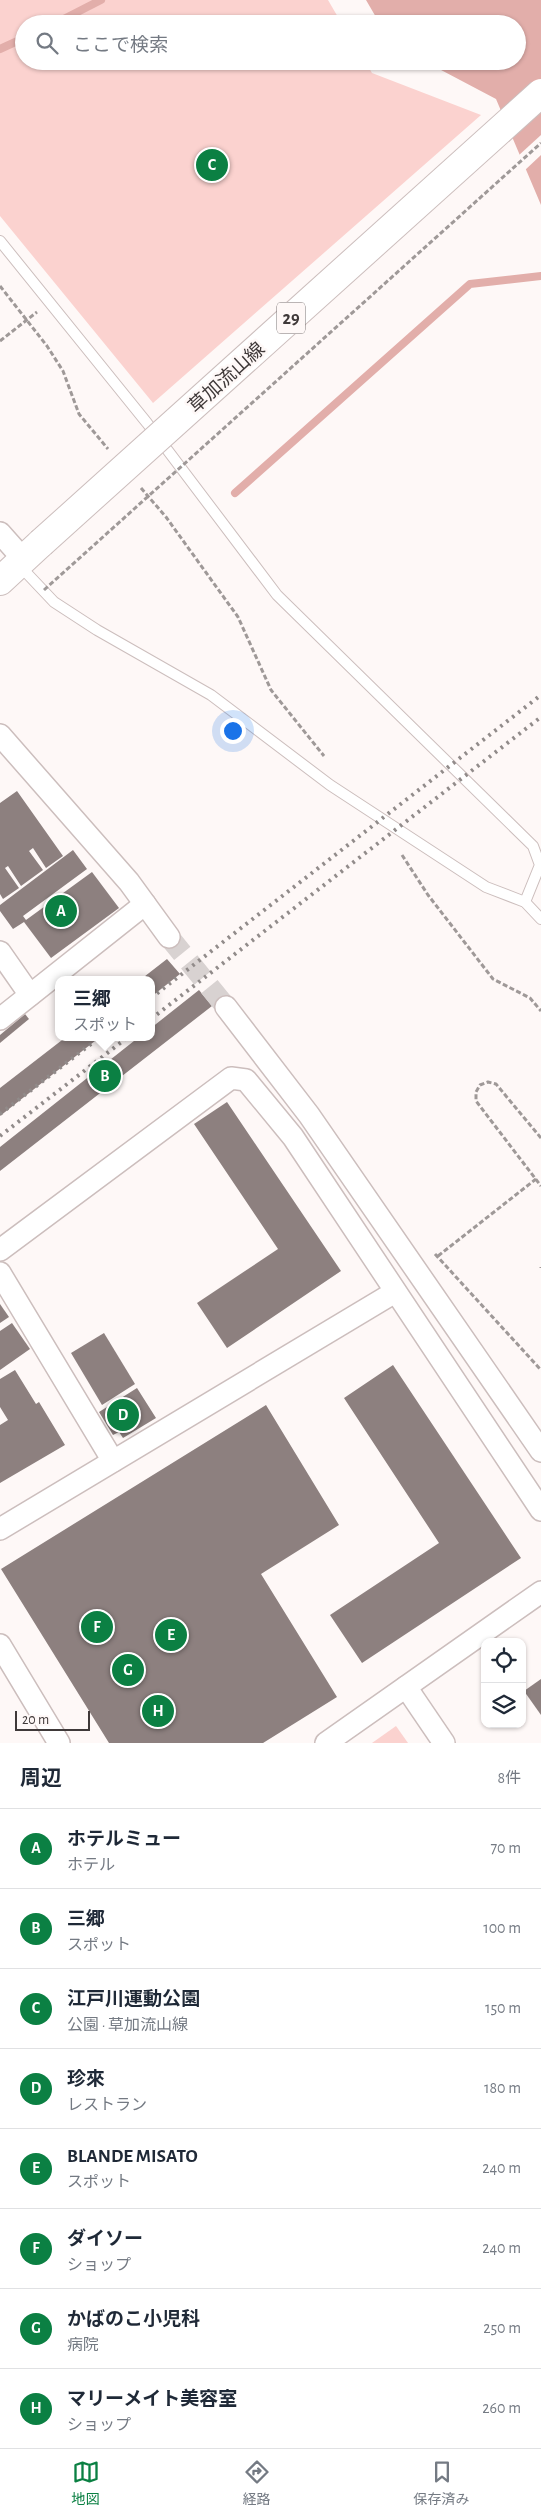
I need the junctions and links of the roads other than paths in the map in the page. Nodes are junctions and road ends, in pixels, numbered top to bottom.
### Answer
1 (541, 93) edge
2 (0, 241) edge
3 (0, 534) edge
4 (21, 562) edge
5 (0, 734) edge
6 (525, 902) junction
7 (145, 904) junction
8 (541, 919) edge
9 (169, 936) tunnel mouth
10 (0, 952) edge
11 (30, 995) junction
12 (226, 1006) tunnel mouth
13 (0, 1019) edge
14 (0, 1250) edge
15 (0, 1273) edge
16 (395, 1292) junction
17 (541, 1451) edge
18 (113, 1461) junction
19 (541, 1510) edge
20 (0, 1529) edge
21 (541, 1592) edge
22 (0, 1645) edge
23 (406, 1687) junction
24 (59, 1743) edge
25 (326, 1743) edge
26 (444, 1743) edge

1 - 4 main road, 草加流山線 / 29, bridge
2 - 6 lane
3 - 4 street
4 - 6 lane
5 - 7 street
6 - 8 lane
7 - 9 street
7 - 11 street
10 - 11 street
11 - 13 street
12 - 17 street
14 - 16 street
15 - 18 street
16 - 18 street
16 - 19 street
18 - 20 street
21 - 23 street
22 - 24 street
23 - 25 street
23 - 26 street

